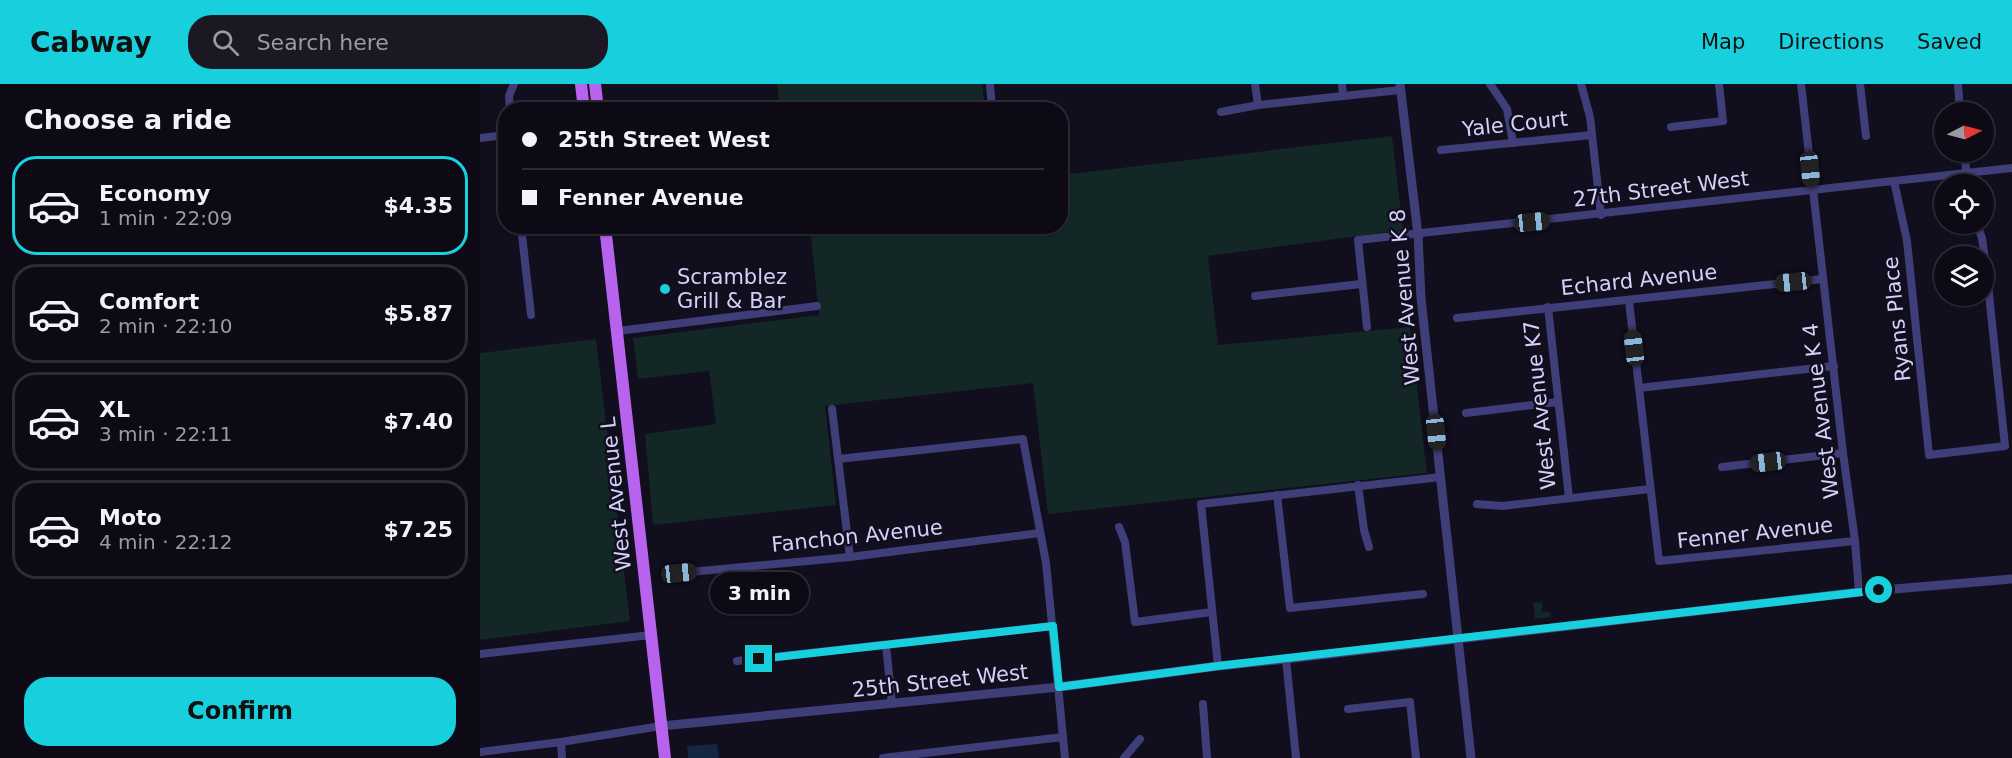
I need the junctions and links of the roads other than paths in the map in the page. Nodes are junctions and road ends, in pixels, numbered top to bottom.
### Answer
1 (514, 84) edge
2 (582, 84) edge
3 (595, 84) edge
4 (990, 84) edge
5 (1255, 84) edge
6 (1342, 84) edge
7 (1490, 84) edge
8 (1581, 84) edge
9 (1719, 84) edge
10 (1801, 84) edge
11 (1860, 84) edge
12 (1958, 84) edge
13 (1400, 87) edge
14 (1343, 96) junction
15 (509, 102) edge
16 (583, 102) edge
17 (597, 102) edge
18 (991, 102) edge
19 (1959, 102) edge
20 (1258, 105) junction
21 (1221, 112) dead end
22 (1671, 127) dead end
23 (1593, 135) junction
24 (498, 136) edge
25 (1866, 136) dead end
26 (480, 138) edge
27 (1513, 144) junction
28 (1442, 150) dead end
29 (1965, 162) edge
30 (2012, 168) edge
31 (1966, 173) junction
32 (1894, 181) junction
33 (1813, 190) junction
34 (1601, 214) junction
35 (522, 234) edge
36 (607, 234) edge
37 (1981, 234) edge
38 (1418, 235) junction
39 (1823, 279) junction
40 (1361, 284) junction
41 (1255, 296) dead end
42 (1629, 301) junction
43 (817, 306) dead end
44 (1548, 307) junction
45 (531, 315) dead end
46 (1457, 318) dead end
47 (1367, 327) dead end
48 (618, 331) junction
49 (1833, 366) junction
50 (1639, 388) junction
51 (1558, 402) junction
52 (832, 409) dead end
53 (1466, 413) dead end
54 (1843, 453) junction
55 (838, 459) junction
56 (1722, 467) dead end
57 (1441, 477) junction
58 (1358, 485) junction
59 (1650, 489) junction
60 (1276, 495) junction
61 (1569, 498) junction
62 (1477, 504) dead end
63 (1119, 527) dead end
64 (1040, 533) junction
65 (1855, 541) junction
66 (1370, 547) dead end
67 (850, 556) junction
68 (679, 573) dead end
69 (2012, 579) edge
70 (1859, 592) junction
71 (1422, 594) dead end
72 (1212, 612) junction
73 (1053, 626) junction
74 (651, 635) junction
75 (1458, 639) junction
76 (886, 645) junction
77 (480, 654) edge
78 (1286, 659) junction
79 (737, 661) dead end
80 (1218, 666) junction
81 (1059, 687) junction
82 (892, 704) junction
83 (1203, 704) dead end
84 (1348, 709) dead end
85 (661, 726) junction
86 (1062, 737) junction
87 (1140, 739) dead end
88 (561, 742) junction
89 (480, 752) edge
90 (562, 758) edge
91 (665, 758) edge
92 (883, 758) edge
93 (1065, 758) edge
94 (1124, 758) edge
95 (1207, 758) edge
96 (1296, 758) edge
97 (1416, 758) edge
98 (1471, 758) edge

1 - 15 street
2 - 16 main road
3 - 17 main road
4 - 18 street
5 - 20 street
6 - 14 street
7 - 27 street
8 - 23 street
9 - 22 street
10 - 33 street, West Avenue K 4
11 - 25 street
12 - 19 street
13 - 14 street
13 - 38 street, West Avenue K 8
14 - 20 street
20 - 21 street
23 - 27 street, Yale Court
23 - 34 street
24 - 26 street
27 - 28 street, Yale Court
29 - 31 street
30 - 31 street, 27th Street West
31 - 32 street, 27th Street West
32 - 33 street, 27th Street West
32 - 37 street, Ryans Place
33 - 34 street, 27th Street West
33 - 39 street, West Avenue K 4
34 - 38 street, 27th Street West
35 - 45 street
36 - 48 main road, West Avenue L
38 - 40 street, 27th Street West
38 - 57 street, West Avenue K 8
39 - 42 street, Echard Avenue
39 - 49 street, West Avenue K 4
40 - 41 street
40 - 47 street
42 - 44 street, Echard Avenue
42 - 50 street
43 - 48 street
44 - 46 street, Echard Avenue
44 - 51 street, West Avenue K7
48 - 74 main road, West Avenue L
49 - 50 street
49 - 54 street, West Avenue K 4
50 - 59 street
51 - 53 street
51 - 61 street, West Avenue K7
52 - 55 street
54 - 56 street
54 - 65 street, West Avenue K 4
55 - 64 street
55 - 67 street
57 - 58 street
57 - 75 street, West Avenue K 8
58 - 60 street
58 - 66 street
59 - 61 street
59 - 65 street, Fenner Avenue
60 - 71 street
60 - 72 street
61 - 62 street
63 - 72 street
64 - 67 street, Fanchon Avenue
64 - 73 street
65 - 70 street, West Avenue K 4
67 - 68 street, Fanchon Avenue
69 - 70 street, 25th Street West
70 - 75 street, 25th Street West
72 - 80 street
73 - 76 street
73 - 81 street
74 - 77 street
74 - 85 main road, West Avenue L
75 - 78 street, 25th Street West
75 - 98 street, West Avenue K 8
76 - 79 street
76 - 82 street
78 - 80 street, 25th Street West
78 - 96 street
80 - 81 street, 25th Street West
81 - 82 street, 25th Street West
81 - 86 street
82 - 85 street, 25th Street West
83 - 95 street
84 - 97 street
85 - 88 street, 25th Street West
85 - 91 main road, West Avenue L
86 - 92 street
86 - 93 street
87 - 94 street
88 - 89 street, 25th Street West
88 - 90 street

